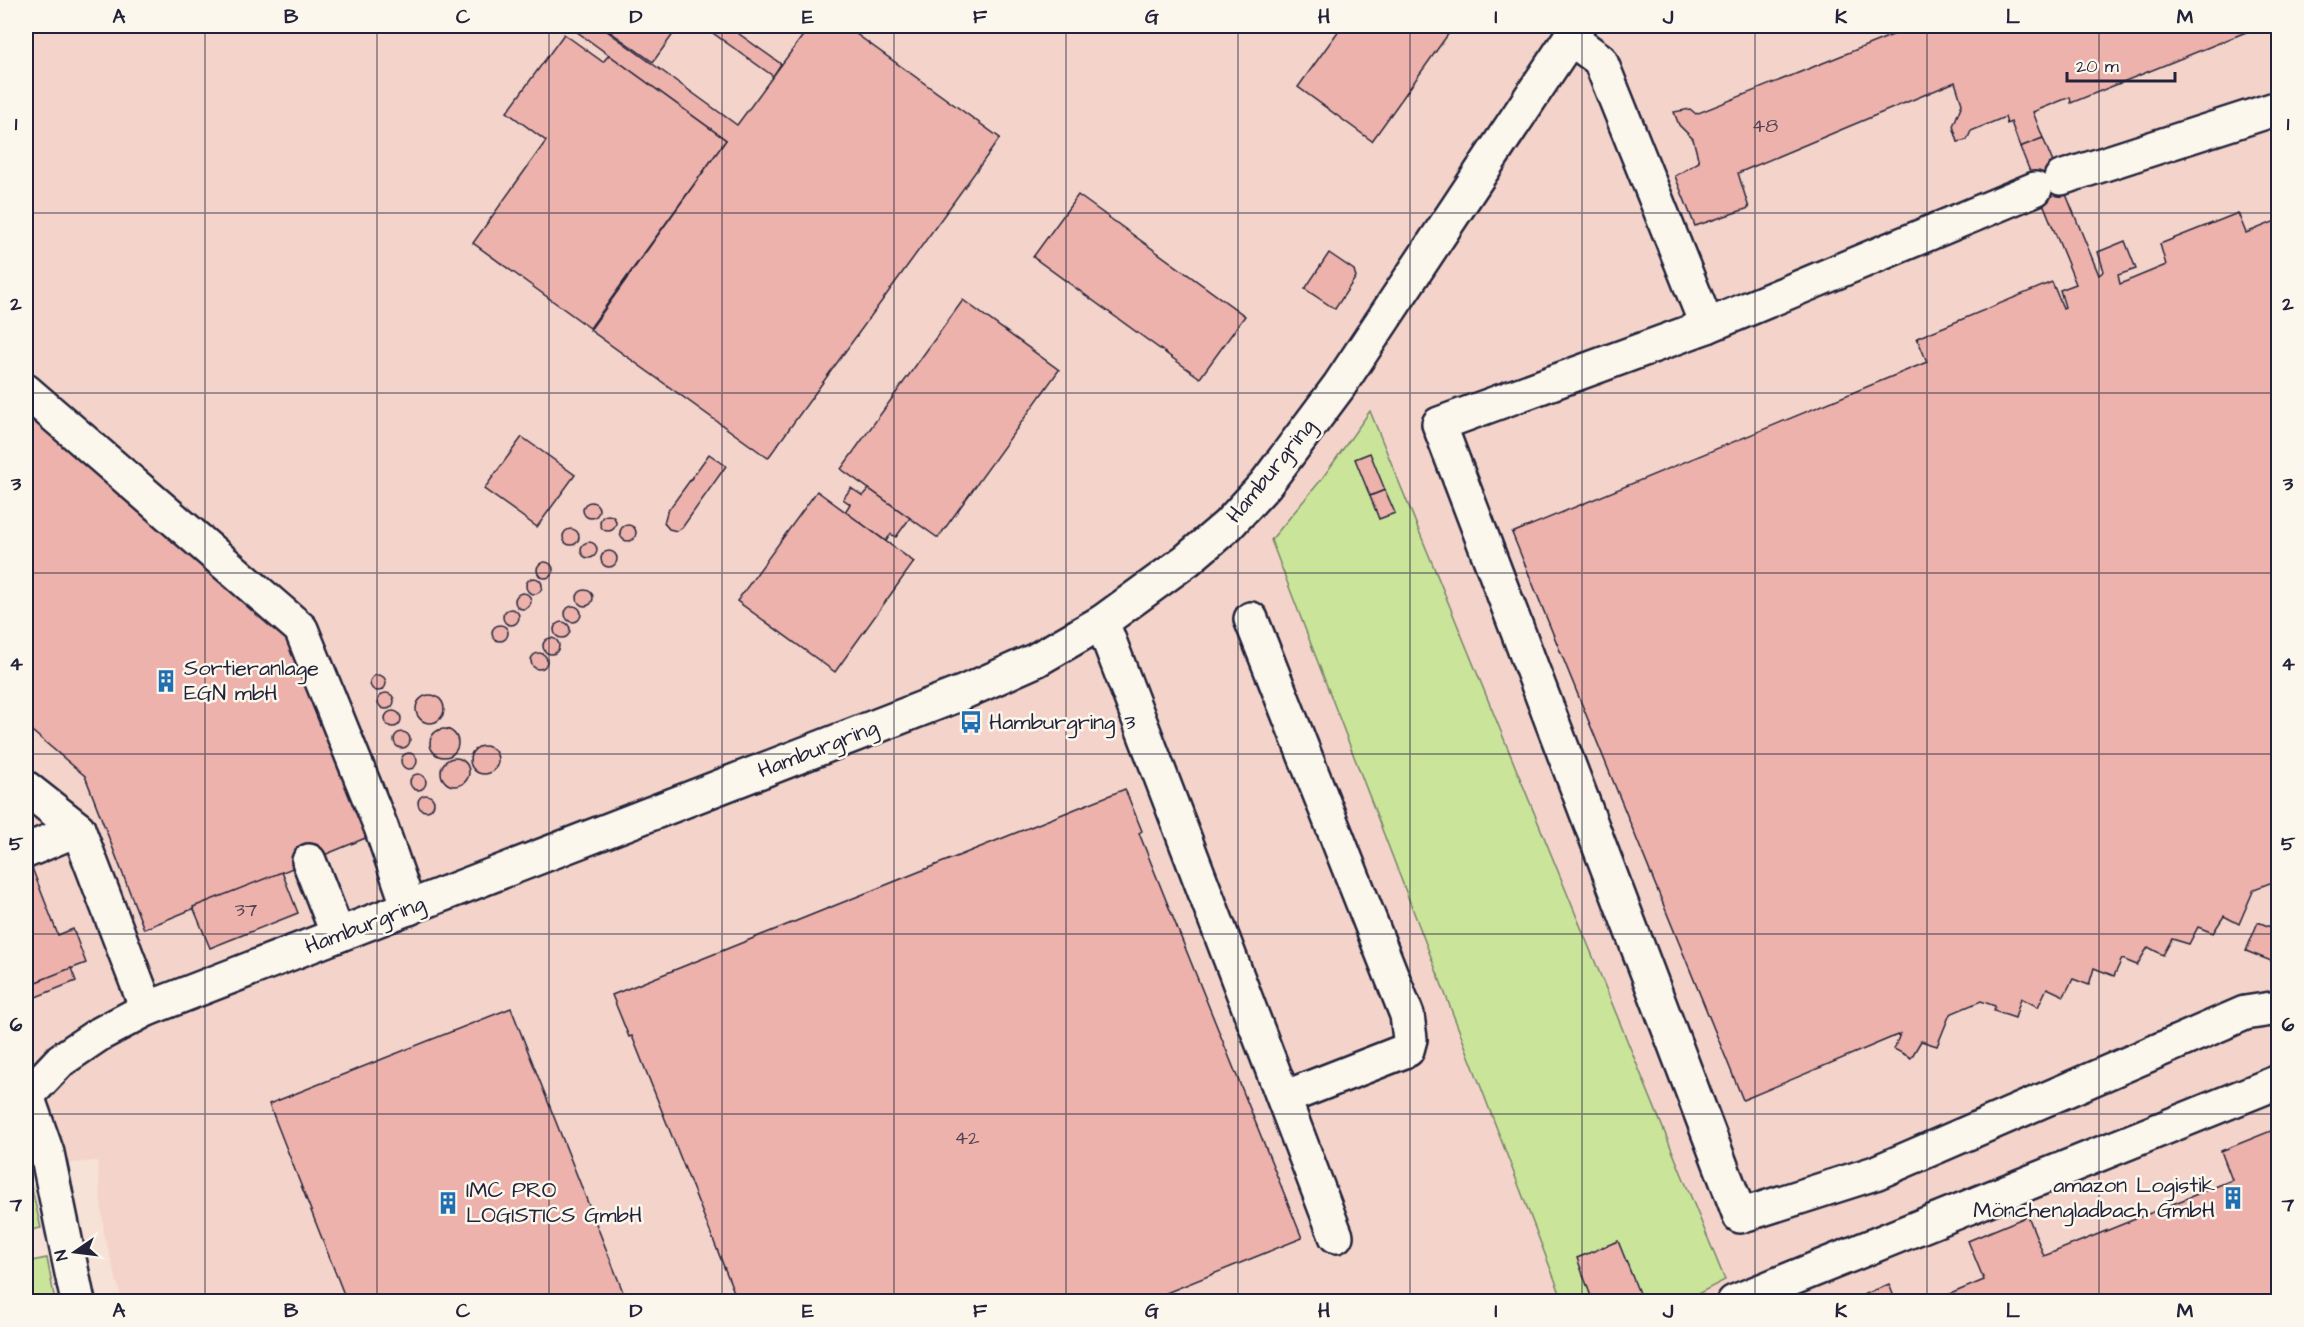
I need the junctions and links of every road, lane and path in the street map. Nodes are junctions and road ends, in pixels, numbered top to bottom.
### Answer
1 (1574, 32) edge
2 (2278, 108) edge
3 (1707, 326) junction
4 (26, 391) edge
5 (1251, 619) dead end
6 (1102, 622) junction
7 (26, 788) edge
8 (78, 829) junction
9 (26, 851) edge
10 (309, 861) dead end
11 (409, 908) junction
12 (338, 935) junction
13 (2278, 1008) edge
14 (147, 1009) junction
15 (2278, 1082) edge
16 (26, 1096) edge
17 (1284, 1098) junction
18 (1336, 1236) dead end
19 (78, 1302) edge
20 (1734, 1302) edge

1 - 3 street
1 - 6 street, Hamburgring
2 - 3 street
3 - 13 street
4 - 11 street
5 - 17 street
6 - 11 street, Hamburgring
6 - 17 street
7 - 8 street
8 - 9 street
8 - 14 street
10 - 12 street
11 - 12 street, Hamburgring
12 - 14 street, Hamburgring
14 - 16 street, Hamburgring
15 - 20 street
16 - 19 street, Hamburgring
17 - 18 street

